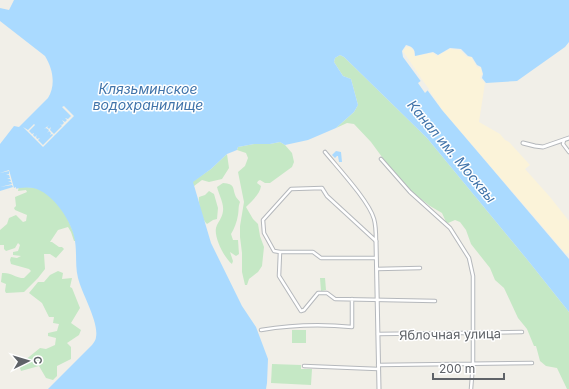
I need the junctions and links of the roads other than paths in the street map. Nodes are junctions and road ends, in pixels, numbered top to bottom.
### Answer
1 (569, 138) edge
2 (564, 140) junction
3 (523, 143) dead end
4 (325, 152) dead end
5 (569, 152) edge
6 (381, 159) dead end
7 (376, 241) junction
8 (280, 252) junction
9 (377, 258) junction
10 (420, 268) dead end
11 (377, 269) junction
12 (352, 299) junction
13 (377, 300) junction
14 (435, 301) dead end
15 (261, 330) dead end
16 (522, 332) dead end
17 (378, 334) junction
18 (473, 334) junction
19 (473, 364) junction
20 (532, 364) dead end
21 (304, 366) dead end
22 (378, 367) junction
23 (379, 389) edge
24 (471, 389) edge

1 - 2 street
2 - 3 street
2 - 5 street
4 - 7 street
6 - 18 street
7 - 8 street
7 - 9 street
8 - 9 street
8 - 12 street
9 - 11 street
10 - 11 street
11 - 13 street
12 - 13 street
12 - 15 street
13 - 14 street
13 - 17 street
16 - 18 street, Яблочная улица
17 - 18 street, Яблочная улица
17 - 22 street
18 - 19 street
19 - 20 street
19 - 22 street
19 - 24 street
21 - 22 street
22 - 23 street

